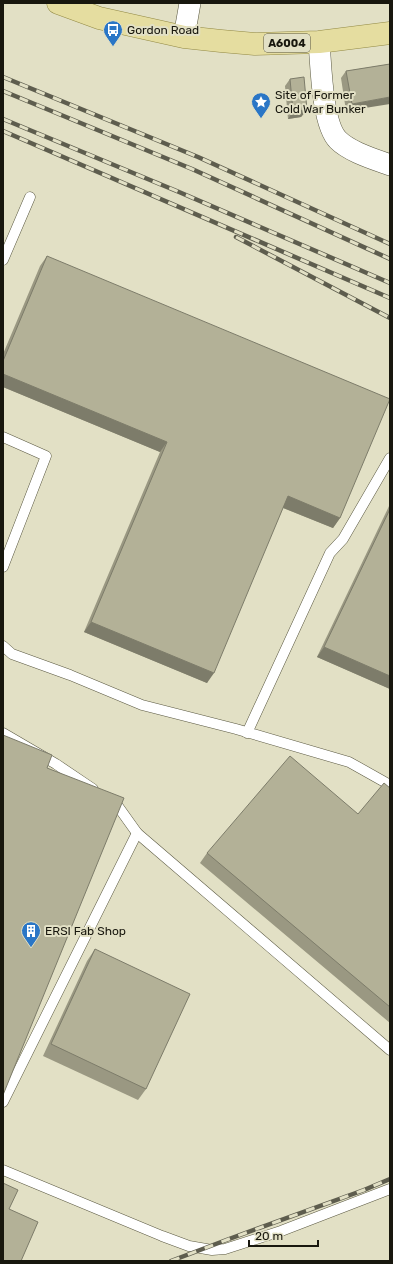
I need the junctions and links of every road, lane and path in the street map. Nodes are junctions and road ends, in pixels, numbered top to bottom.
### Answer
1 (58, 3) edge
2 (190, 3) edge
3 (390, 34) edge
4 (184, 37) junction
5 (318, 42) junction
6 (390, 165) edge
7 (30, 197) dead end
8 (3, 260) edge
9 (3, 437) edge
10 (390, 458) edge
11 (3, 567) edge
12 (3, 646) edge
13 (3, 733) edge
14 (247, 733) junction
15 (390, 785) edge
16 (137, 833) junction
17 (390, 1050) edge
18 (3, 1102) edge
19 (3, 1170) edge
20 (390, 1189) edge

1 - 4 main road, A6004
2 - 4 street
3 - 5 main road, A6004
4 - 5 main road, A6004
5 - 6 street
7 - 8 lane
9 - 11 lane
10 - 14 lane
12 - 14 lane
13 - 16 lane
14 - 15 lane
16 - 17 lane
16 - 18 lane
19 - 20 lane

